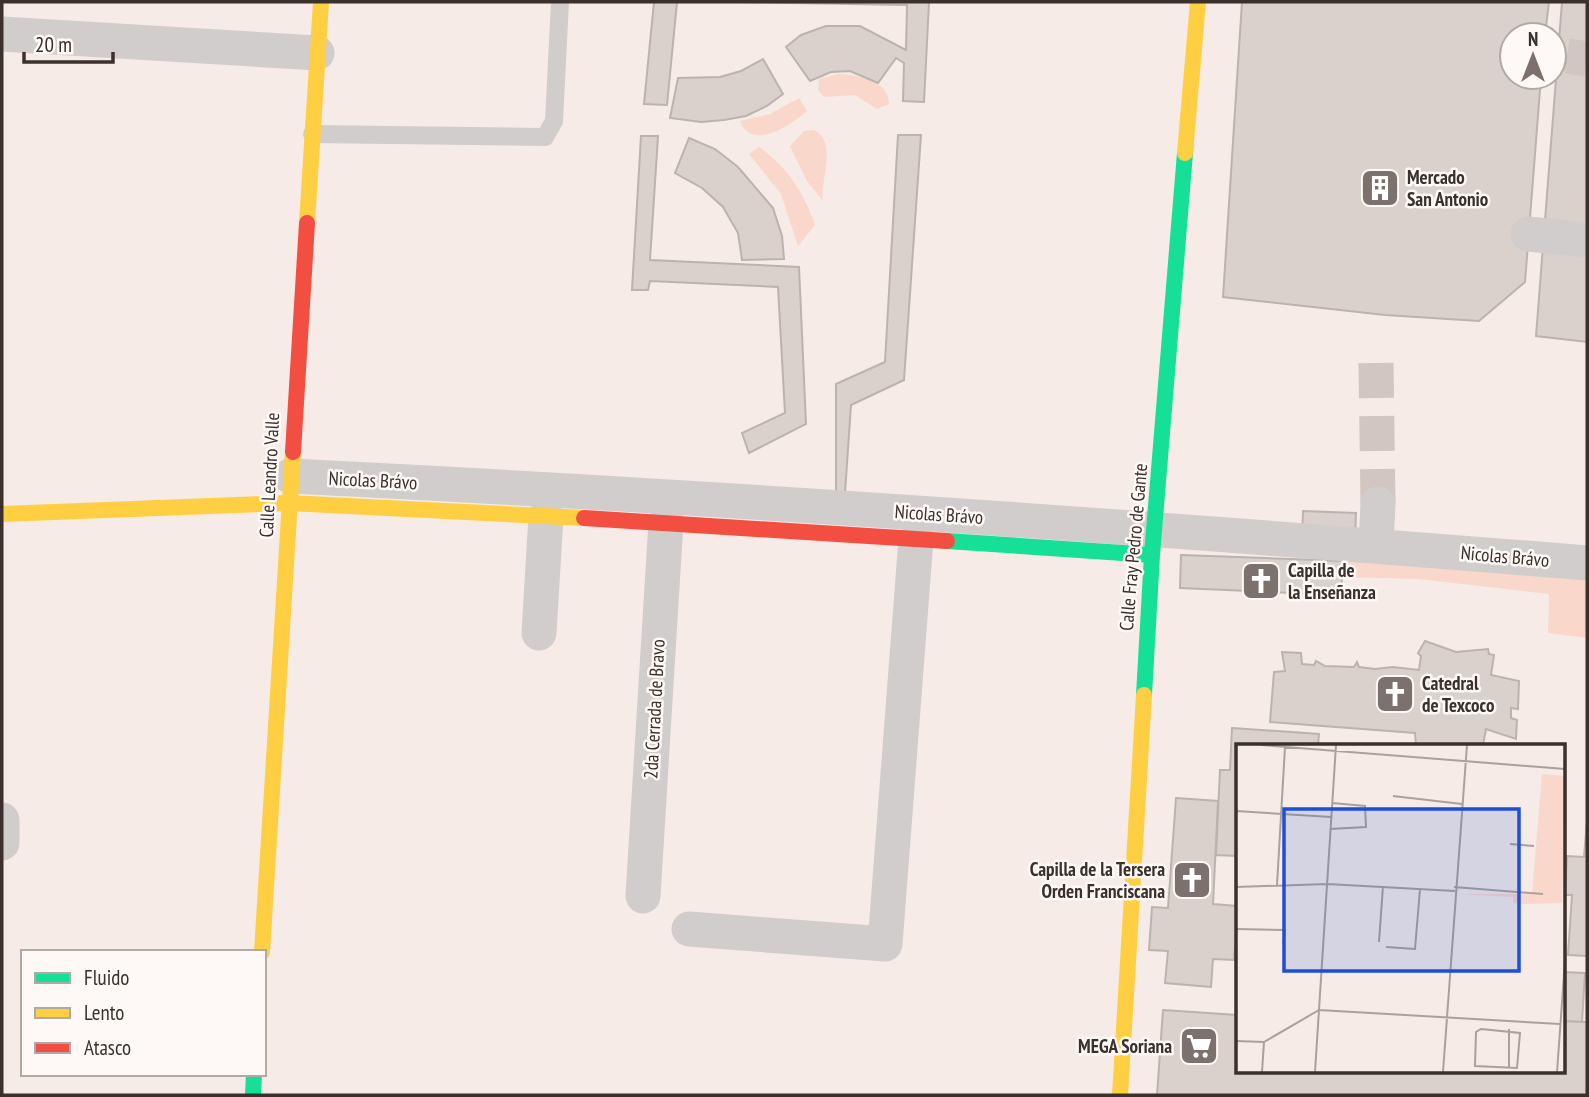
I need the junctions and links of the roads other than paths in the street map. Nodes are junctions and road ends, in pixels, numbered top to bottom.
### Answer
1 (321, 2) edge
2 (561, 2) edge
3 (1198, 2) edge
4 (2, 34) edge
5 (317, 53) junction
6 (312, 134) junction
7 (1528, 234) dead end
8 (1587, 240) edge
9 (289, 489) junction
10 (1378, 504) tunnel mouth
11 (2, 514) edge
12 (546, 516) junction
13 (666, 522) junction
14 (916, 539) junction
15 (1154, 541) junction
16 (1376, 546) junction
17 (1587, 563) edge
18 (538, 633) dead end
19 (2, 820) edge
20 (2, 843) edge
21 (643, 896) dead end
22 (689, 929) dead end
23 (262, 950) edge
24 (254, 1076) edge
25 (253, 1095) edge
26 (1120, 1095) edge

1 - 5 street, Calle Leandro Valle
2 - 6 lane
3 - 15 street, Calle Fray Pedro de Gante
4 - 5 street
5 - 6 street, Calle Leandro Valle
6 - 9 street, Calle Leandro Valle
7 - 8 street
9 - 11 street, Nicolas Brávo
9 - 12 street, Nicolas Brávo
9 - 15 street, Nicolas Brávo
9 - 23 street, Calle Leandro Valle
10 - 16 street
12 - 13 street, Nicolas Brávo
12 - 18 street
13 - 14 street, Nicolas Brávo
13 - 21 street, 2da Cerrada de Bravo
14 - 15 street, Nicolas Brávo
14 - 22 street
15 - 16 street, Nicolas Brávo
15 - 26 street, Calle Fray Pedro de Gante
16 - 17 street, Nicolas Brávo
19 - 20 street
24 - 25 street

